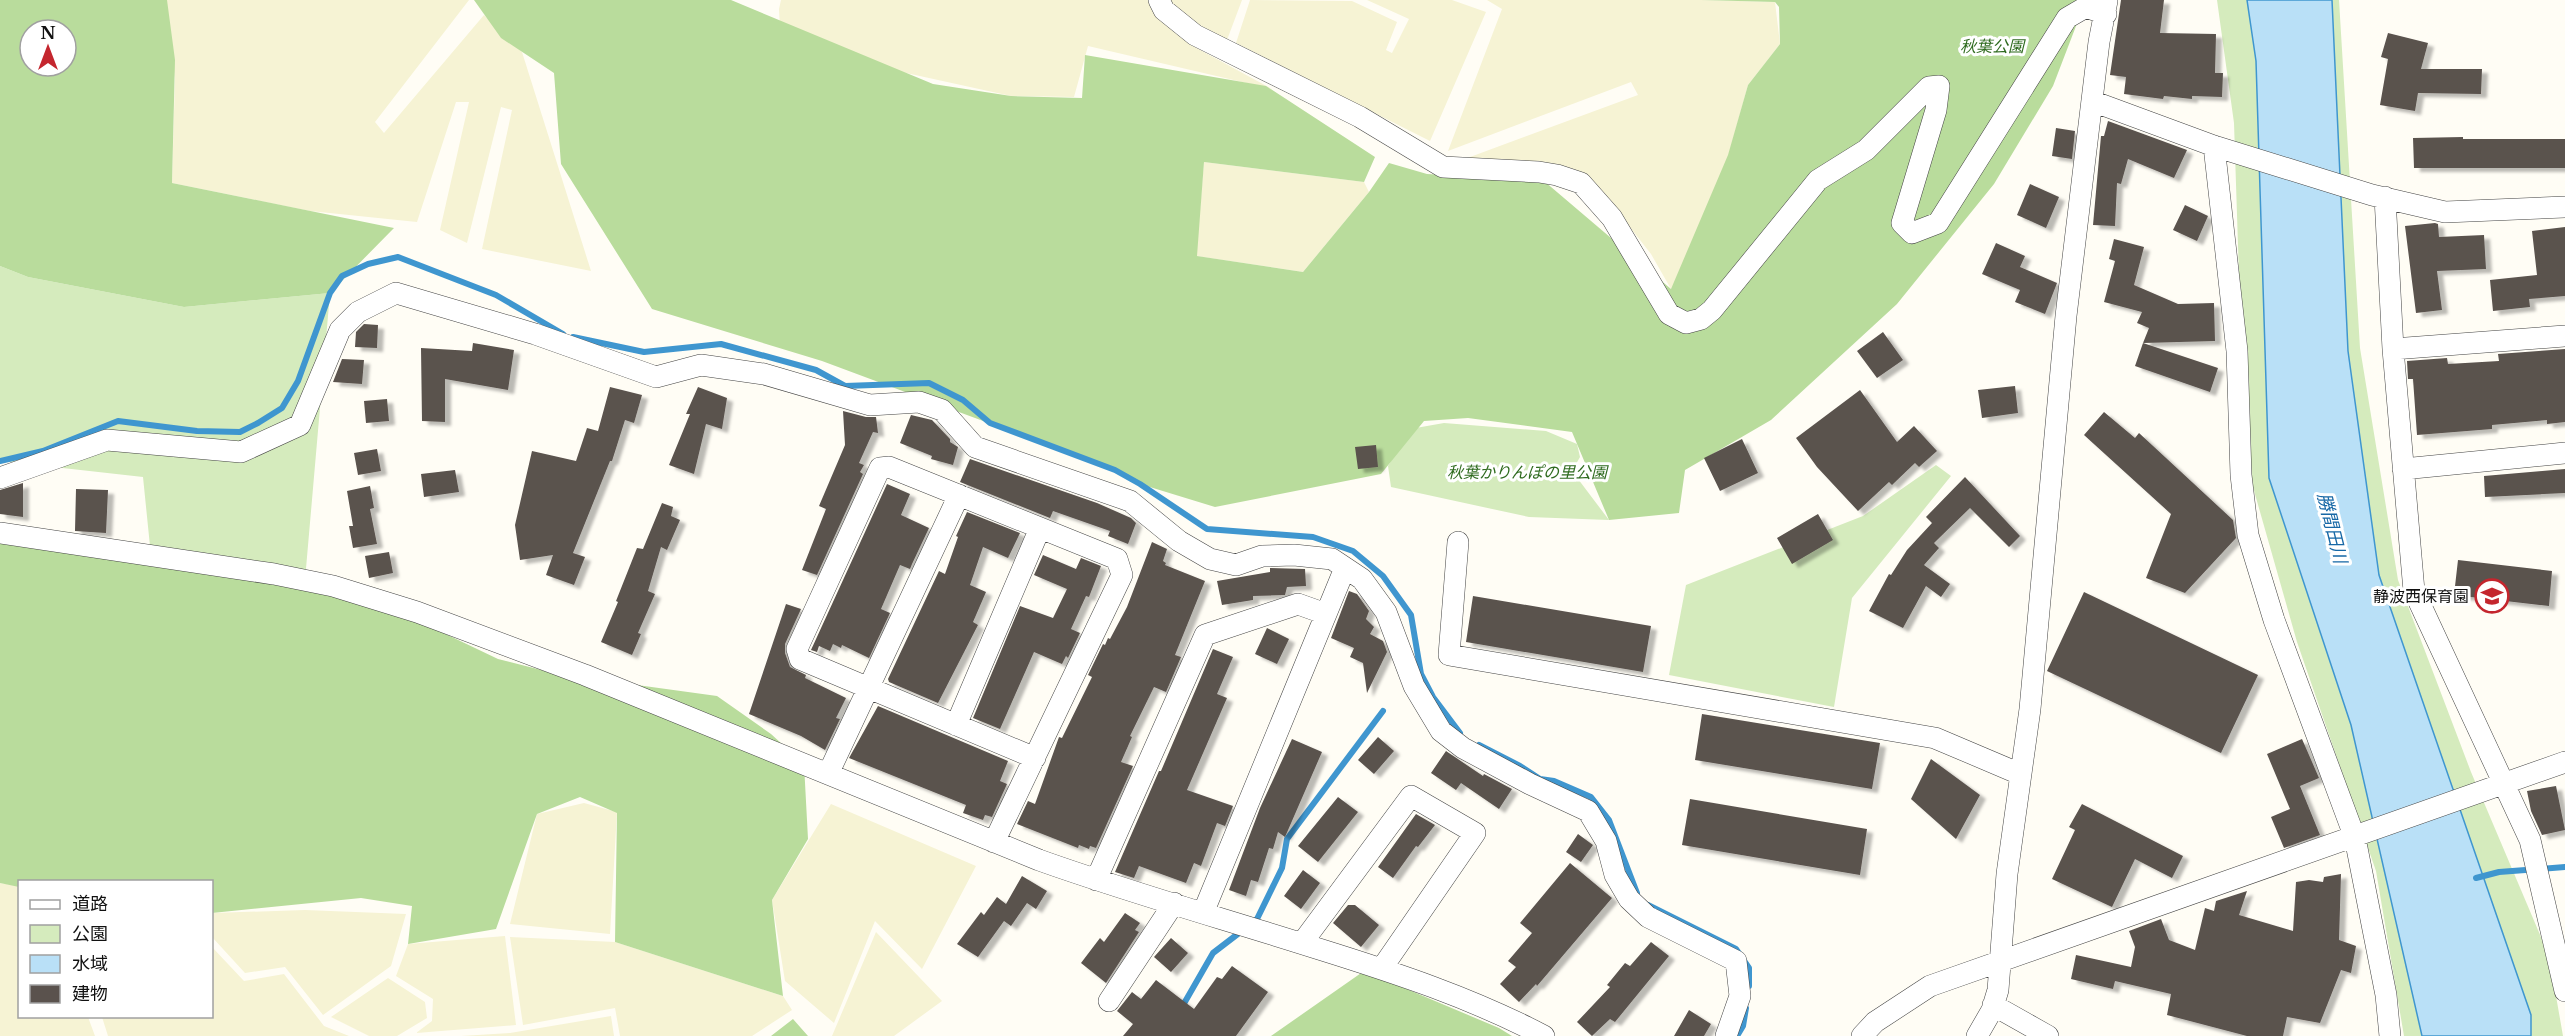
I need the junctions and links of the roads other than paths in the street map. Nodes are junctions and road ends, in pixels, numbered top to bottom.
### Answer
1 (1159, 0) edge
2 (2107, 7) edge
3 (2092, 101) junction
4 (2214, 146) junction
5 (2378, 196) junction
6 (2565, 207) edge
7 (2565, 336) edge
8 (2393, 349) junction
9 (2565, 453) edge
10 (2403, 469) junction
11 (0, 478) edge
12 (959, 495) junction
13 (1040, 528) junction
14 (0, 533) edge
15 (1458, 542) dead end
16 (1345, 567) junction
17 (1326, 614) junction
18 (868, 688) junction
19 (956, 725) junction
20 (1035, 758) junction
21 (2565, 762) edge
22 (828, 774) junction
23 (2020, 774) junction
24 (2505, 783) junction
25 (2355, 838) junction
26 (994, 842) junction
27 (1096, 880) junction
28 (1174, 903) junction
29 (1203, 912) junction
30 (1302, 943) junction
31 (1999, 963) junction
32 (1382, 969) junction
33 (2565, 991) edge
34 (1109, 1001) dead end
35 (1993, 1005) junction
36 (1544, 1036) edge
37 (1726, 1036) edge
38 (1862, 1036) edge
39 (1977, 1036) edge
40 (2048, 1036) edge
41 (2390, 1036) edge

1 - 2 street
2 - 3 street
3 - 4 street
3 - 23 street
4 - 5 street
4 - 25 street
5 - 6 street
5 - 8 street
7 - 8 street
8 - 10 street
9 - 10 street
10 - 24 street
11 - 16 street
12 - 13 street
12 - 18 street
12 - 18 street
13 - 19 street
13 - 20 street
14 - 22 street
15 - 23 street
16 - 17 street
16 - 37 street
17 - 27 street
17 - 29 street
18 - 19 street
18 - 22 street
19 - 20 street
20 - 26 street
21 - 24 street
22 - 26 street
23 - 31 street
24 - 25 street
24 - 33 street
25 - 31 street
25 - 41 street
26 - 27 street
27 - 28 street
28 - 29 street
28 - 34 street
29 - 30 street
30 - 32 street
30 - 32 street
31 - 35 street
31 - 38 street
32 - 36 street
35 - 39 street
35 - 40 street

